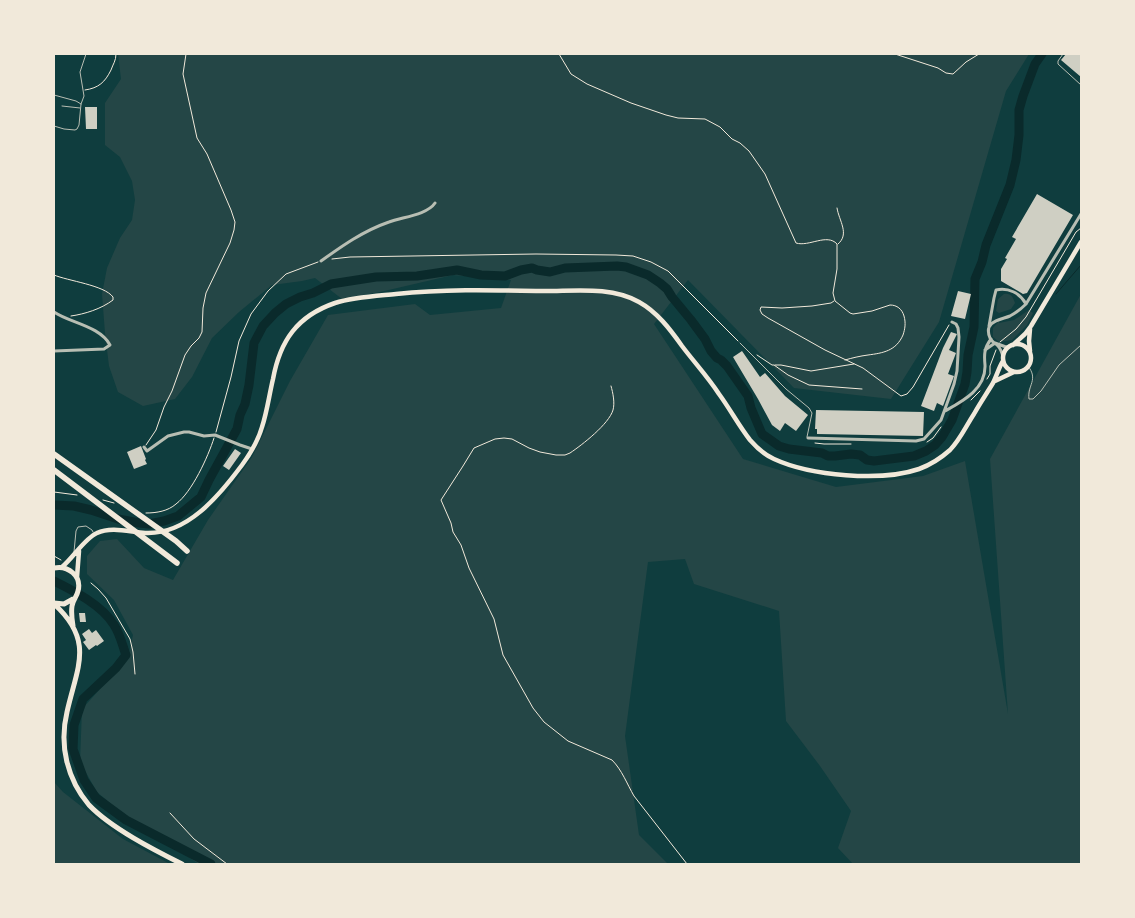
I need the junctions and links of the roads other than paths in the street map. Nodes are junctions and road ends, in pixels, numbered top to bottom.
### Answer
1 (86, 54) edge
2 (1063, 54) edge
3 (1081, 86) edge
4 (54, 95) edge
5 (81, 104) junction
6 (62, 106) dead end
7 (81, 108) junction
8 (54, 126) edge
9 (435, 203) dead end
10 (1081, 214) edge
11 (1081, 242) edge
12 (321, 261) road end
13 (1026, 304) junction
14 (54, 312) edge
15 (952, 322) road end
16 (1032, 326) junction
17 (989, 328) junction
18 (991, 339) junction
19 (740, 343) road end
20 (997, 345) junction
21 (1081, 345) edge
22 (1012, 346) junction
23 (985, 350) junction
24 (54, 351) edge
25 (1030, 353) junction
26 (1003, 359) junction
27 (1028, 366) junction
28 (1014, 372) junction
29 (994, 382) junction
30 (945, 411) junction
31 (808, 438) joint
32 (144, 447) road end
33 (253, 449) junction
34 (54, 454) edge
35 (54, 470) edge
36 (94, 534) junction
37 (79, 549) junction
38 (187, 551) dead end
39 (72, 558) junction
40 (177, 563) dead end
41 (62, 567) junction
42 (54, 568) edge
43 (77, 577) junction
44 (74, 599) junction
45 (54, 604) edge
46 (73, 627) junction
47 (182, 864) edge

1 - 5 lane
2 - 3 lane
4 - 5 lane
5 - 7 lane
6 - 7 lane
7 - 8 lane
9 - 12 street
10 - 13 street
11 - 16 main road
13 - 17 street
13 - 17 street
14 - 24 street
15 - 30 street
16 - 22 main road
16 - 25 main road
17 - 18 street
18 - 20 street
18 - 23 street
19 - 31 lane
20 - 22 street
20 - 23 street
20 - 26 street
21 - 27 lane
22 - 25 main road
22 - 26 main road
23 - 30 street
25 - 27 main road
26 - 28 main road
26 - 29 main road
27 - 28 main road
28 - 29 main road
29 - 33 main road
30 - 31 street
32 - 33 street
33 - 36 main road
34 - 38 highway
35 - 40 highway
36 - 37 main road
36 - 39 lane
37 - 39 main road
37 - 43 main road
39 - 41 main road
41 - 42 main road
41 - 43 main road
43 - 44 main road
44 - 45 main road
44 - 46 main road
45 - 46 main road
46 - 47 main road

